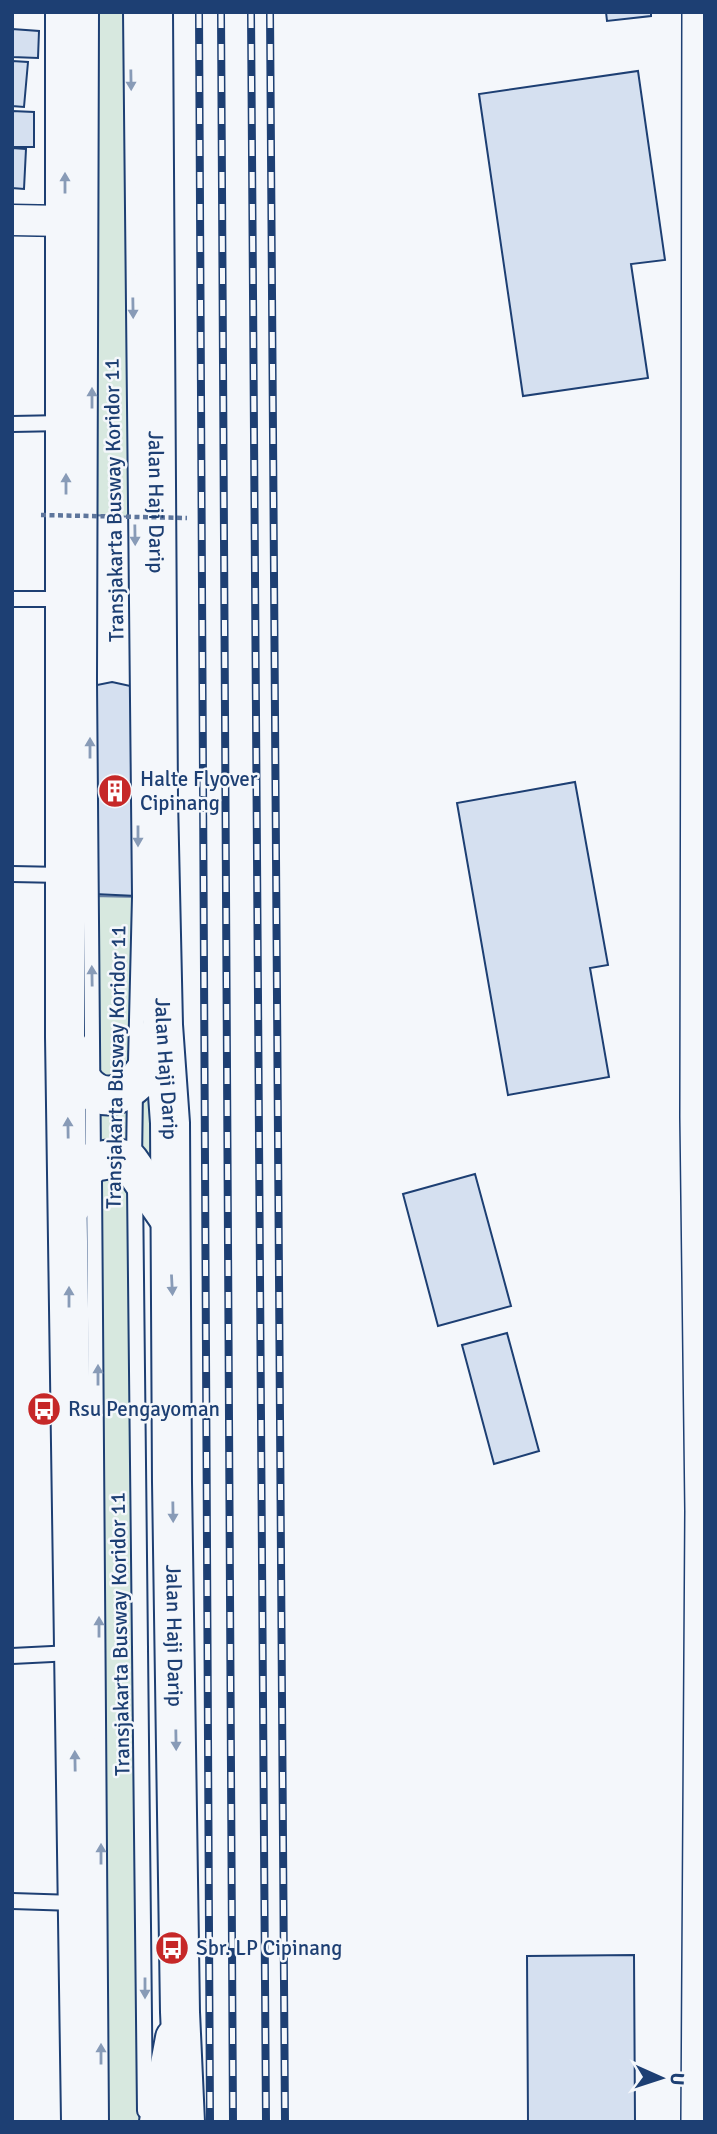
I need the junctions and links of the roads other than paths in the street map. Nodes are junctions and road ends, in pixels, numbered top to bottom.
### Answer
1 (65, 12) edge
2 (91, 12) edge
3 (131, 12) edge
4 (153, 12) edge
5 (701, 12) edge
6 (12, 220) edge
7 (65, 221) junction
8 (12, 424) edge
9 (65, 424) junction
10 (702, 506) edge
11 (702, 581) edge
12 (12, 598) edge
13 (67, 599) junction
14 (12, 874) edge
15 (67, 875) junction
16 (702, 895) edge
17 (163, 1025) junction
18 (65, 1037) junction
19 (135, 1082) junction
20 (94, 1091) junction
21 (702, 1115) edge
22 (93, 1162) junction
23 (134, 1169) junction
24 (168, 1217) junction
25 (68, 1221) junction
26 (73, 1653) junction
27 (12, 1656) edge
28 (12, 1901) edge
29 (76, 1903) junction
30 (180, 2012) junction
31 (81, 2122) edge
32 (101, 2122) edge
33 (146, 2122) edge
34 (159, 2122) edge
35 (185, 2122) edge
36 (700, 2122) edge

7 -> 1 main road
20 -> 2 lane, Transjakarta Busway Koridor 11
3 -> 19 lane, Transjakarta Busway Koridor 11
4 - 17 main road, Jalan Haji Darip
5 - 10 street
6 - 7 street
7 - 9 main road
8 - 9 lane
13 -> 9 main road
10 - 11 street
11 - 16 street
12 - 13 lane
13 - 15 main road
14 - 15 lane
15 - 18 main road
16 - 21 street
17 - 19 main road
17 - 24 main road, Jalan Haji Darip
18 - 20 main road
25 -> 18 main road
19 - 20 main road
19 - 23 lane, Transjakarta Busway Koridor 11
20 - 22 lane, Transjakarta Busway Koridor 11
21 - 36 street
22 - 23 main road
22 - 25 main road
32 -> 22 lane, Transjakarta Busway Koridor 11
23 - 24 main road
23 -> 33 lane, Transjakarta Busway Koridor 11
24 -> 30 main road, Jalan Haji Darip
26 -> 25 main road
26 - 27 lane
29 -> 26 main road
28 - 29 lane
29 - 31 main road
30 - 34 main road, Jalan Haji Darip
30 - 35 main road

